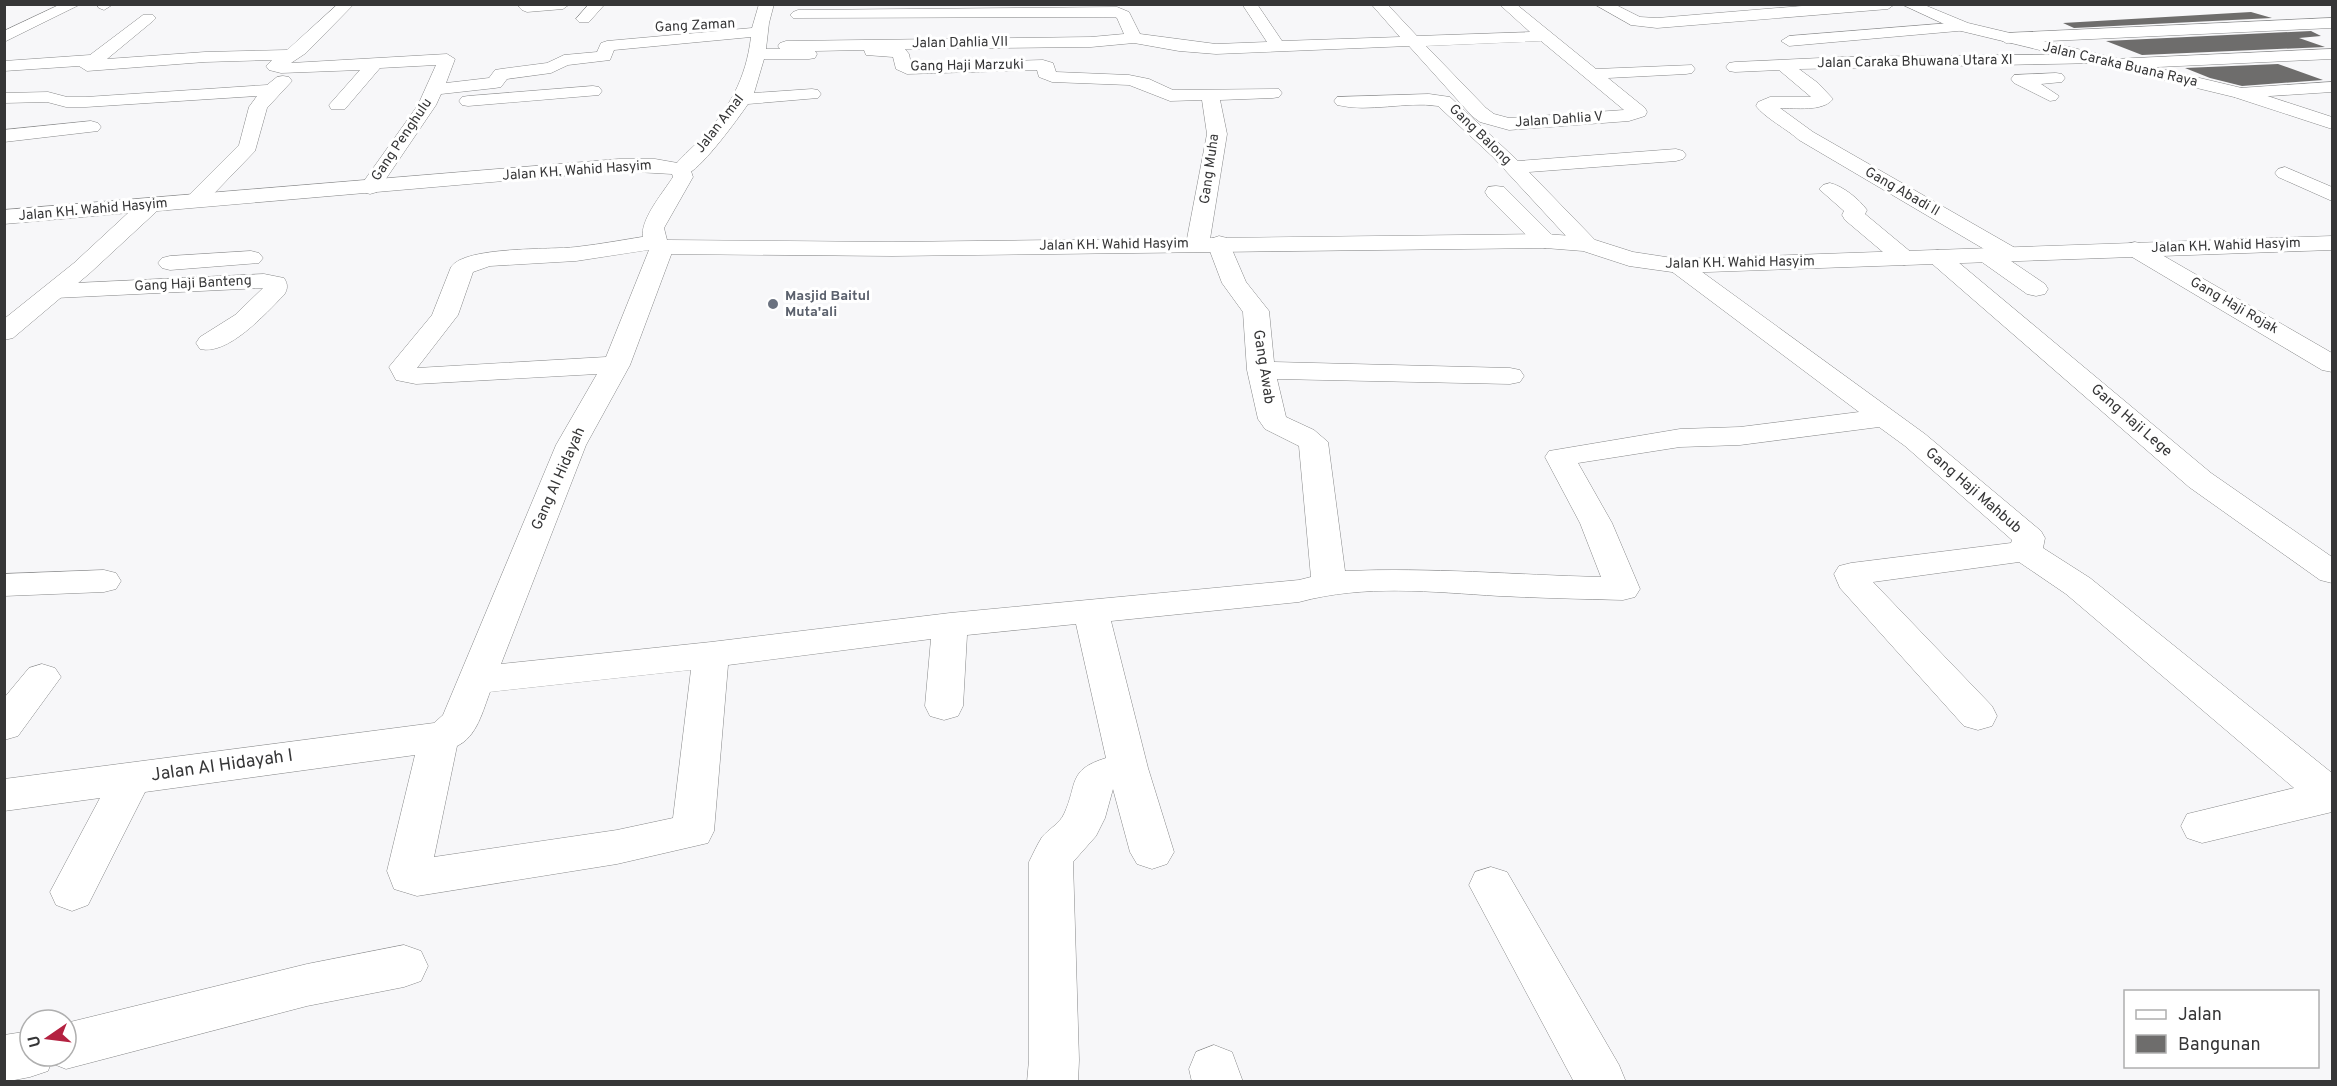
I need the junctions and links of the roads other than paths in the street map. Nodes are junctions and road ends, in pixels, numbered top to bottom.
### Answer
1 (74, 4) edge
2 (347, 4) edge
3 (563, 4) edge
4 (598, 4) edge
5 (767, 4) edge
6 (1249, 4) edge
7 (1378, 4) edge
8 (1506, 4) edge
9 (1601, 4) edge
10 (1888, 4) edge
11 (1908, 4) edge
12 (527, 7) dead end
13 (986, 8) edge
14 (798, 15) dead end
15 (1736, 16) junction
16 (148, 18) dead end
17 (584, 19) dead end
18 (2332, 23) edge
19 (759, 27) junction
20 (1963, 27) junction
21 (2241, 28) junction
22 (1545, 36) junction
23 (1779, 36) junction
24 (5, 37) edge
25 (1134, 38) junction
26 (2006, 38) junction
27 (979, 43) junction
28 (1413, 43) junction
29 (607, 46) junction
30 (786, 46) dead end
31 (1278, 47) junction
32 (324, 48) dead end
33 (757, 54) junction
34 (2332, 54) edge
35 (2313, 55) junction
36 (297, 58) junction
37 (2332, 62) edge
38 (91, 63) junction
39 (375, 63) junction
40 (1830, 63) junction
41 (2114, 64) junction
42 (1783, 65) junction
43 (4, 66) edge
44 (1735, 67) dead end
45 (2094, 68) junction
46 (1686, 69) dead end
47 (1594, 74) junction
48 (2165, 76) junction
49 (2071, 78) dead end
50 (2332, 87) edge
51 (272, 90) junction
52 (593, 91) dead end
53 (1273, 93) dead end
54 (2240, 93) junction
55 (812, 94) dead end
56 (1210, 95) junction
57 (2050, 96) dead end
58 (48, 97) junction
59 (431, 97) junction
60 (4, 98) edge
61 (744, 99) junction
62 (1343, 100) dead end
63 (338, 105) dead end
64 (2332, 123) edge
65 (91, 127) dead end
66 (4, 136) edge
67 (1676, 155) dead end
68 (1514, 167) junction
69 (682, 170) junction
70 (2321, 170) dead end
71 (370, 188) junction
72 (1830, 189) dead end
73 (1496, 192) dead end
74 (2331, 194) edge
75 (194, 201) junction
76 (151, 204) junction
77 (4, 218) edge
78 (1545, 241) junction
79 (2332, 243) edge
80 (1208, 244) junction
81 (1586, 244) junction
82 (658, 245) junction
83 (2135, 249) junction
84 (1998, 255) junction
85 (1938, 257) junction
86 (251, 258) dead end
87 (1904, 258) junction
88 (1679, 266) junction
89 (82, 268) junction
90 (2036, 290) dead end
91 (55, 291) junction
92 (9, 326) edge
93 (209, 343) dead end
94 (2332, 364) edge
95 (616, 365) junction
96 (1261, 370) junction
97 (1510, 376) dead end
98 (1885, 418) junction
99 (2026, 551) junction
100 (2332, 572) edge
101 (104, 581) dead end
102 (1329, 583) junction
103 (4, 585) edge
104 (1091, 612) junction
105 (950, 625) junction
106 (711, 655) junction
107 (42, 677) dead end
108 (475, 680) junction
109 (944, 706) dead end
110 (1978, 716) dead end
111 (4, 726) edge
112 (439, 737) junction
113 (1128, 768) junction
114 (131, 778) junction
115 (4, 795) edge
116 (2332, 796) edge
117 (2202, 826) dead end
118 (1152, 852) dead end
119 (1491, 885) dead end
120 (72, 892) dead end
121 (404, 966) dead end
122 (78, 1043) edge
123 (1052, 1082) edge
124 (1601, 1082) edge

1 - 24 street
2 - 36 street
3 - 12 street
4 - 17 street
5 - 19 street, Jalan Amal
6 - 31 street
7 - 28 street, Jalan Dahlia V
8 - 22 street
9 - 15 street
10 - 15 street
11 - 20 street, Jalan Caraka Buana Raya
13 - 14 street, Jalan Dahlia VII
13 - 25 street, Jalan Dahlia VII
13 - 27 street
15 - 23 street
16 - 38 street
18 - 21 street
19 - 29 street
19 - 29 street, Gang Zaman
19 - 33 street, Jalan Amal
20 - 23 street
20 - 26 street, Jalan Caraka Buana Raya
21 - 26 street
21 - 35 street
22 - 28 street, Jalan Dahlia VII
22 - 47 street
23 - 40 street
25 - 27 street, Jalan Dahlia VII
25 - 31 street, Jalan Dahlia VII
26 - 45 street, Jalan Caraka Buana Raya
27 - 30 street, Jalan Dahlia VII
28 - 31 street, Jalan Dahlia VII
28 - 47 street, Jalan Dahlia V
29 - 59 street
32 - 36 street
33 - 56 street, Gang Haji Marzuki
33 - 61 street, Jalan Amal
34 - 35 street
35 - 37 street
35 - 41 street
36 - 38 street
36 - 39 street
36 - 51 street
38 - 43 street
38 - 58 street
39 - 59 street, Gang Penghulu
39 - 63 street
40 - 42 street, Jalan Caraka Bhuwana Utara XI
40 - 45 street, Jalan Caraka Bhuwana Utara XI
41 - 45 street, Jalan Caraka Buana Raya
41 - 48 street, Jalan Caraka Buana Raya
42 - 44 street, Jalan Caraka Bhuwana Utara XI
42 - 84 street, Gang Abadi II
45 - 48 street
46 - 47 street
48 - 54 street, Jalan Caraka Buana Raya
49 - 57 street
50 - 54 street
51 - 58 street
51 - 75 street
52 - 59 street
53 - 56 street
54 - 64 street, Jalan Caraka Buana Raya
55 - 61 street
56 - 80 street, Gang Muha
58 - 60 street
59 - 71 street, Gang Penghulu
61 - 69 street, Jalan Amal
62 - 68 street, Gang Balong
65 - 66 street
67 - 68 street
68 - 81 street, Gang Balong
69 - 71 street, Jalan KH. Wahid Hasyim
69 - 82 street
70 - 74 street
71 - 75 street, Jalan KH. Wahid Hasyim
72 - 87 street
73 - 78 street
75 - 76 street, Jalan KH. Wahid Hasyim
76 - 77 street, Jalan KH. Wahid Hasyim
76 - 89 street
78 - 80 street, Jalan KH. Wahid Hasyim
78 - 81 street, Jalan KH. Wahid Hasyim
79 - 83 street, Jalan KH. Wahid Hasyim
80 - 82 street, Jalan KH. Wahid Hasyim
80 - 96 street, Gang Awab
81 - 88 street, Jalan KH. Wahid Hasyim
82 - 95 street, Gang Al Hidayah
82 - 95 street, Jalan KH. Wahid Hasyim
83 - 84 street, Jalan KH. Wahid Hasyim
83 - 94 street, Gang Haji Rojak
84 - 85 street, Jalan KH. Wahid Hasyim
84 - 90 street, Gang Abadi II
85 - 87 street, Jalan KH. Wahid Hasyim
85 - 100 street, Gang Haji Lege
86 - 89 street
87 - 88 street, Jalan KH. Wahid Hasyim
88 - 98 street, Gang Haji Mahbub
89 - 91 street
91 - 92 street
91 - 93 street, Gang Haji Banteng
95 - 108 street, Gang Al Hidayah
96 - 97 street
96 - 102 street, Gang Awab
98 - 99 street, Gang Haji Mahbub
98 - 102 street
99 - 110 street
99 - 116 street, Gang Haji Mahbub
101 - 103 street
102 - 104 street
104 - 105 street
104 - 113 street
105 - 106 street
105 - 109 street
106 - 108 street
106 - 112 street
107 - 111 street
108 - 112 street, Gang Al Hidayah
112 - 114 street, Jalan Al Hidayah I
113 - 118 street
113 - 123 street
114 - 115 street, Jalan Al Hidayah I
114 - 120 street
116 - 117 street
119 - 124 street
121 - 122 street

